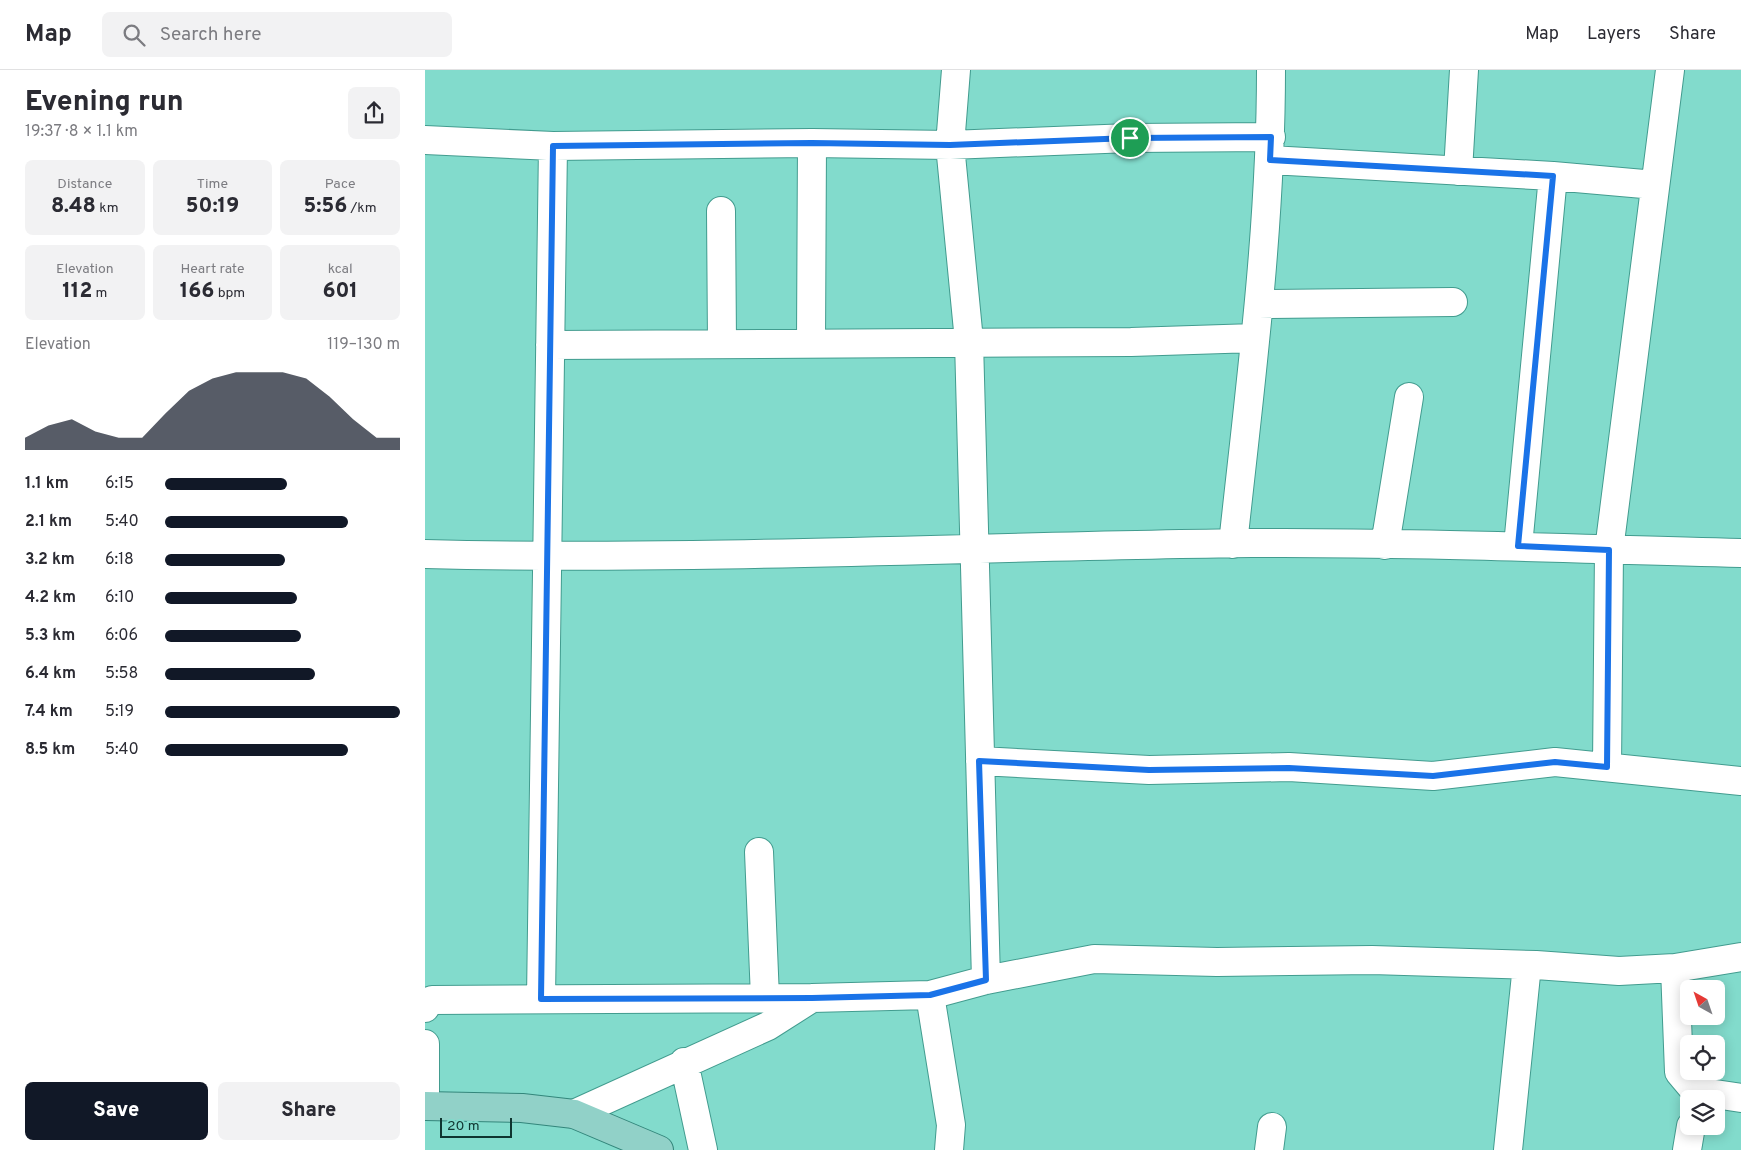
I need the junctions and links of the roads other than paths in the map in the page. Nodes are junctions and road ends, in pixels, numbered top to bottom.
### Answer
1 (956, 70) edge
2 (1271, 70) edge
3 (1465, 70) edge
4 (1670, 70) edge
5 (425, 140) edge
6 (812, 143) junction
7 (950, 145) junction
8 (553, 146) junction
9 (1270, 148) junction
10 (1458, 171) junction
11 (1553, 176) junction
12 (1655, 185) junction
13 (721, 211) dead end
14 (1453, 302) dead end
15 (1259, 304) junction
16 (1255, 338) junction
17 (969, 341) junction
18 (811, 342) junction
19 (722, 343) junction
20 (550, 344) junction
21 (1409, 397) dead end
22 (1233, 544) junction
23 (1385, 545) junction
24 (1518, 546) junction
25 (974, 550) junction
26 (1609, 550) junction
27 (1741, 552) edge
28 (425, 554) edge
29 (547, 557) junction
30 (979, 761) junction
31 (1607, 767) junction
32 (1741, 781) edge
33 (759, 852) dead end
34 (1741, 957) edge
35 (1527, 965) junction
36 (1675, 968) junction
37 (986, 980) junction
38 (930, 995) junction
39 (765, 998) junction
40 (812, 998) junction
41 (541, 999) junction
42 (425, 1008) edge
43 (425, 1044) edge
44 (684, 1062) junction
45 (1692, 1090) edge
46 (1725, 1097) edge
47 (1741, 1098) edge
48 (425, 1106) edge
49 (574, 1114) junction
50 (1690, 1135) edge
51 (659, 1150) edge
52 (703, 1150) edge
53 (949, 1150) edge
54 (1508, 1150) edge
55 (1687, 1150) edge

1 - 7 street
2 - 9 street
3 - 10 street
4 - 12 street
5 - 8 street
6 - 7 street
6 - 8 street
6 - 18 street
7 - 9 street
7 - 17 street
8 - 20 street
9 - 10 street
9 - 15 street
10 - 11 street
11 - 12 street
11 - 24 street
12 - 26 street
13 - 19 street
14 - 15 street
15 - 16 street
16 - 17 street
16 - 22 street
17 - 18 street
17 - 25 street
18 - 19 street
19 - 20 street
20 - 29 street
21 - 23 street
22 - 23 street
22 - 25 street
23 - 24 street
24 - 26 street
25 - 29 street
25 - 30 street
26 - 27 street
26 - 31 street
28 - 29 street
29 - 41 street
30 - 31 street
30 - 37 street
31 - 32 street
33 - 39 street
34 - 36 street
35 - 36 street
35 - 37 street
35 - 54 street
36 - 45 street
37 - 38 street
38 - 40 street
38 - 53 street
39 - 40 street
39 - 41 street
40 - 44 street
41 - 42 street
43 - 48 street
44 - 49 street
44 - 52 street
46 - 47 street
48 - 49 main road
49 - 51 main road
50 - 55 street

